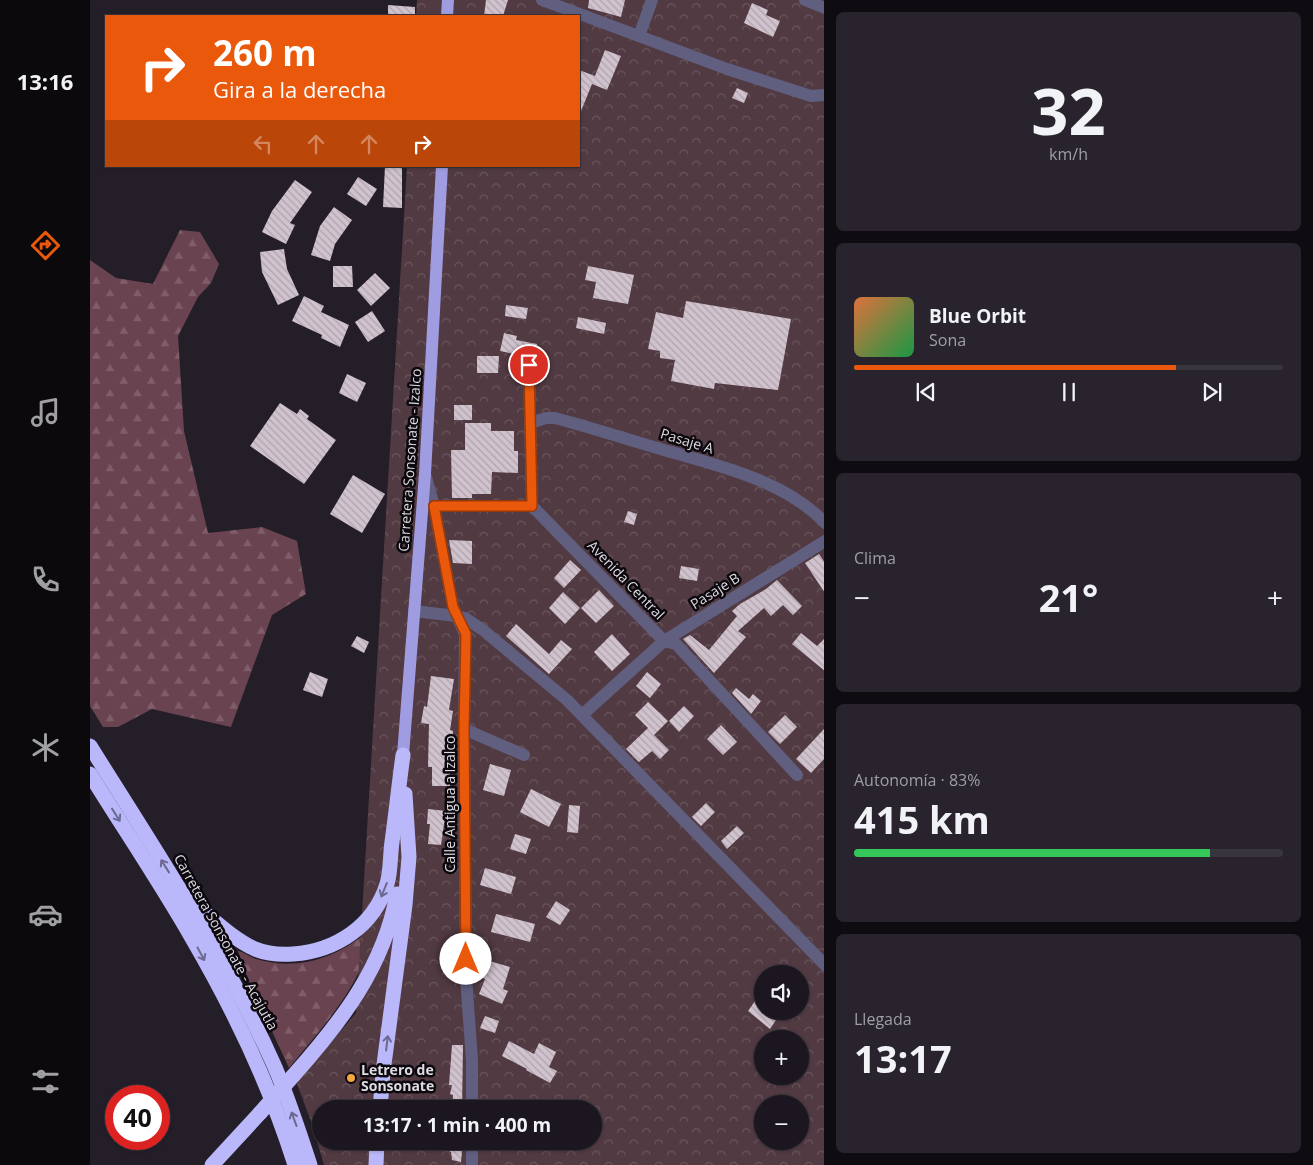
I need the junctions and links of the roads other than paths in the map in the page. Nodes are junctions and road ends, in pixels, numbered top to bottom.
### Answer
1 (448, 0) edge
2 (542, 0) edge
3 (652, 0) edge
4 (805, 0) edge
5 (824, 8) edge
6 (447, 15) edge
7 (639, 36) junction
8 (824, 95) edge
9 (442, 167) edge
10 (529, 365) dead end
11 (530, 423) junction
12 (425, 474) junction
13 (434, 506) junction
14 (532, 506) junction
15 (824, 523) edge
16 (824, 541) edge
17 (414, 611) junction
18 (456, 616) junction
19 (664, 641) junction
20 (582, 715) junction
21 (464, 729) junction
22 (90, 746) edge
23 (403, 755) junction
24 (524, 755) dead end
25 (90, 774) edge
26 (796, 775) dead end
27 (185, 897) junction
28 (824, 965) edge
29 (381, 1100) edge
30 (472, 1100) edge
31 (377, 1150) edge
32 (472, 1150) edge
33 (212, 1165) edge
34 (295, 1165) edge
35 (310, 1165) edge
36 (376, 1165) edge
37 (472, 1165) edge

1 - 6 main road
2 - 7 street
3 - 7 street
4 - 5 street
7 - 8 street
9 - 12 main road, Carretera Sonsonate - Izalco
10 - 11 street
11 - 14 street
11 - 15 street, Pasaje A
12 - 13 street, Calle Antigua a Izalco
12 - 17 main road, Carretera Sonsonate - Izalco
13 - 14 street
13 - 18 street, Calle Antigua a Izalco
14 - 19 street, Avenida Central
16 - 19 street, Pasaje B
17 - 18 street
17 - 23 main road, Carretera Sonsonate - Izalco
18 - 20 street
18 - 21 street, Calle Antigua a Izalco
19 - 20 street, Pasaje B
19 - 26 street, Avenida Central
20 - 28 street
21 - 24 street
21 - 30 street, Calle Antigua a Izalco
27 -> 22 highway, Carretera Sonsonate - Acajutla
23 -> 27 highway
29 -> 23 highway
23 - 33 highway, bridge
25 -> 34 highway
35 -> 27 highway, Carretera Sonsonate - Acajutla
31 - 36 highway
32 - 37 street

